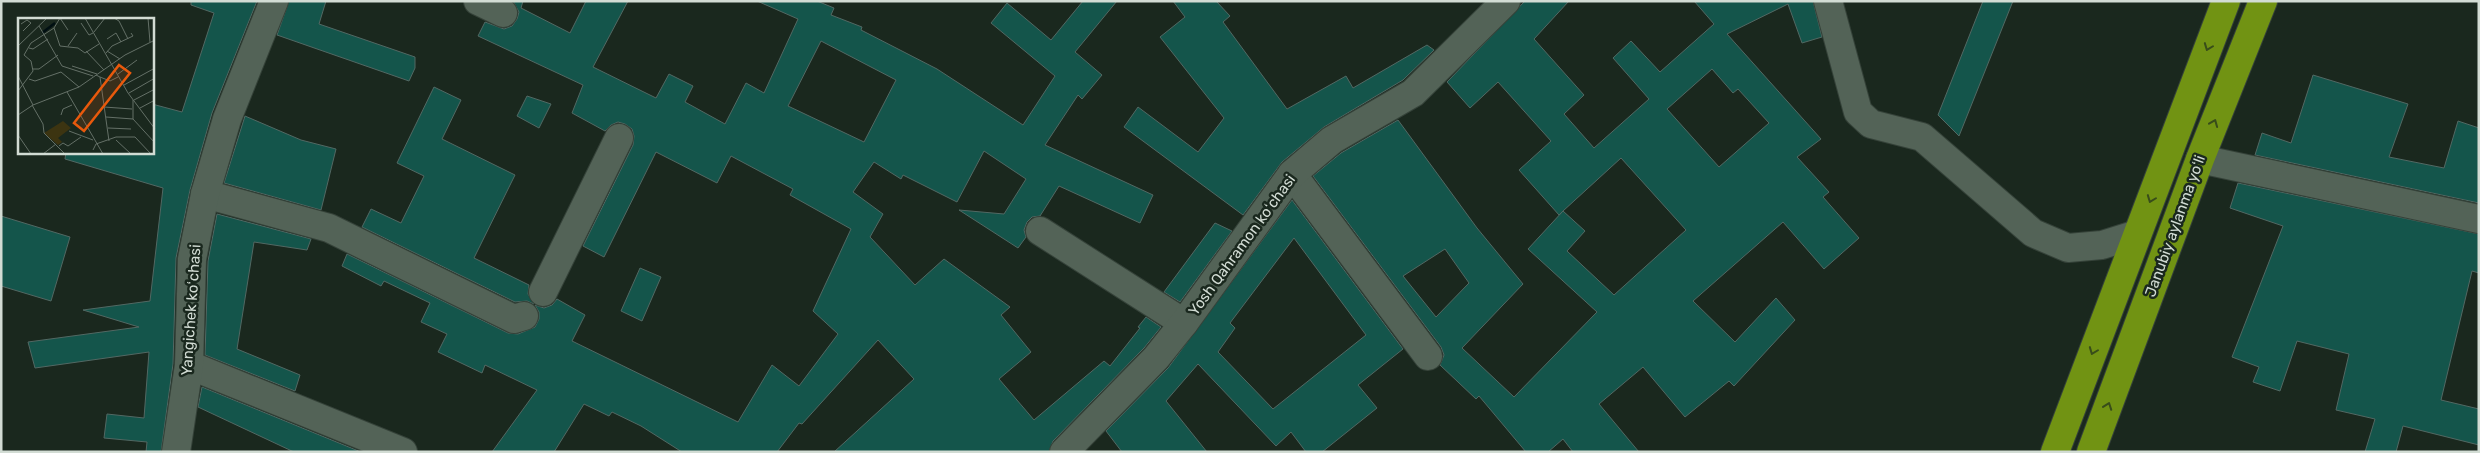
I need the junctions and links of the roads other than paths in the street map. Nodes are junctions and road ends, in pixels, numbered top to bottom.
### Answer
1 (274, 1) edge
2 (478, 1) edge
3 (1506, 1) edge
4 (1828, 1) edge
5 (2226, 1) edge
6 (2263, 1) edge
7 (503, 14) dead end
8 (619, 138) dead end
9 (2200, 160) junction
10 (1292, 174) junction
11 (205, 194) junction
12 (2479, 219) edge
13 (1040, 231) dead end
14 (2137, 234) junction
15 (543, 292) dead end
16 (524, 316) dead end
17 (1184, 323) junction
18 (1428, 356) dead end
19 (189, 365) junction
20 (176, 452) edge
21 (403, 452) edge
22 (1064, 452) edge
23 (2055, 452) edge
24 (2091, 452) edge

1 - 11 street, Yangichek koʻchasi
2 - 7 street
3 - 10 street, Yosh Qahramon koʻchasi
4 - 14 street
5 -> 14 highway, Janubiy aylanma yoʻli
9 -> 6 highway, Janubiy aylanma yoʻli
8 - 15 street
9 - 12 street
24 -> 9 highway, Janubiy aylanma yoʻli
10 - 17 street, Yosh Qahramon koʻchasi
10 - 18 street
11 - 16 street
11 - 19 street, Yangichek koʻchasi
13 - 17 street
14 -> 23 highway, Janubiy aylanma yoʻli
17 - 22 street, Yosh Qahramon koʻchasi
19 - 20 street, Yangichek koʻchasi
19 - 21 street

